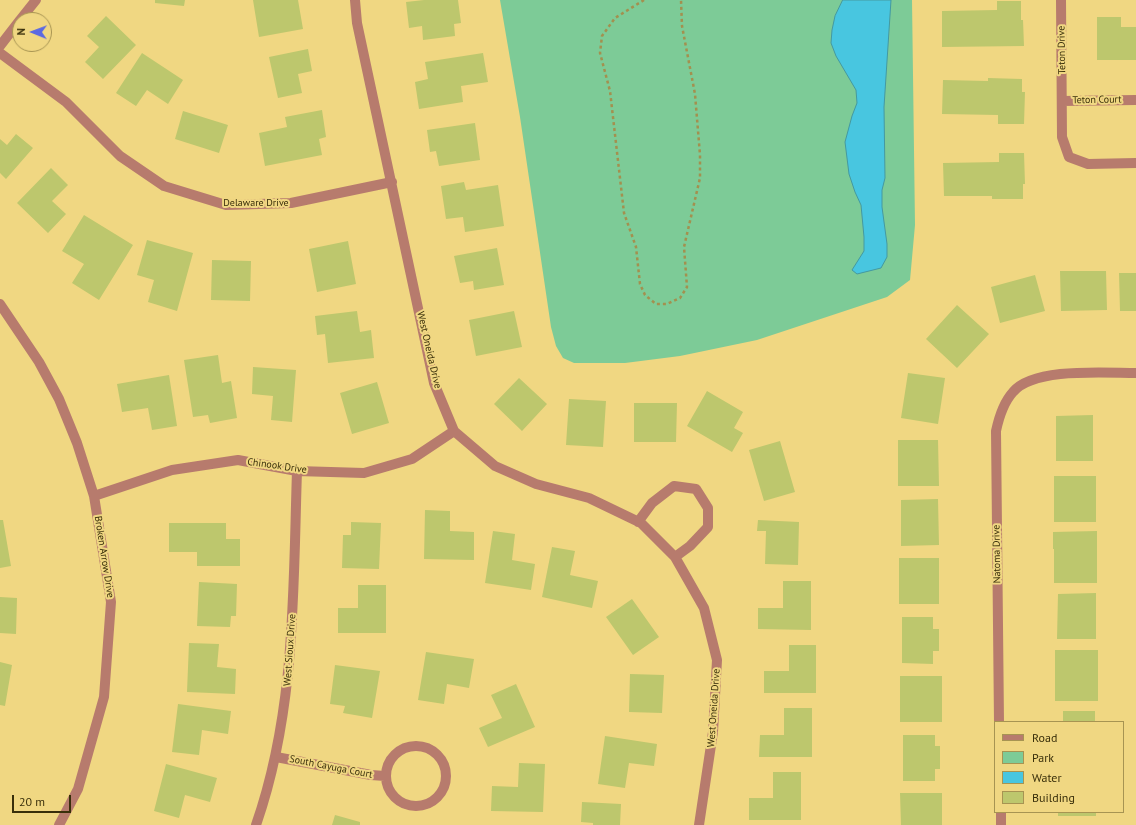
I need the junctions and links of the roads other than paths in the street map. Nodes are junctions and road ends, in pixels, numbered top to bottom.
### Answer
1 (36, 0) edge
2 (355, 0) edge
3 (1061, 0) edge
4 (26, 12) edge
5 (12, 30) edge
6 (0, 46) edge
7 (0, 53) edge
8 (1136, 100) edge
9 (1062, 101) junction
10 (1136, 163) edge
11 (392, 182) junction
12 (0, 304) edge
13 (1136, 373) edge
14 (454, 431) junction
15 (296, 471) junction
16 (94, 496) junction
17 (638, 522) junction
18 (675, 557) junction
19 (1000, 721) edge
20 (276, 757) junction
21 (385, 776) junction
22 (1001, 813) edge
23 (59, 825) edge
24 (256, 825) edge
25 (699, 825) edge
26 (1001, 825) edge

1 - 4 street
2 - 11 street, West Oneida Drive
3 - 9 street, Teton Drive
5 - 6 street
7 - 11 street, Delaware Drive
8 - 9 street, Teton Court
9 - 10 street, Teton Court
11 - 14 street, West Oneida Drive
12 - 16 street, Broken Arrow Drive
13 - 19 street, Natoma Drive
14 - 15 street, Chinook Drive
14 - 17 street, West Oneida Drive
15 - 16 street, Chinook Drive
15 - 20 street, West Sioux Drive
16 - 23 street, Broken Arrow Drive
17 - 18 street, West Oneida Drive
17 - 18 street
18 - 25 street, West Oneida Drive
20 - 21 street, South Cayuga Court
20 - 24 street, West Sioux Drive
21 - 21 street, South Cayuga Court
22 - 26 street

